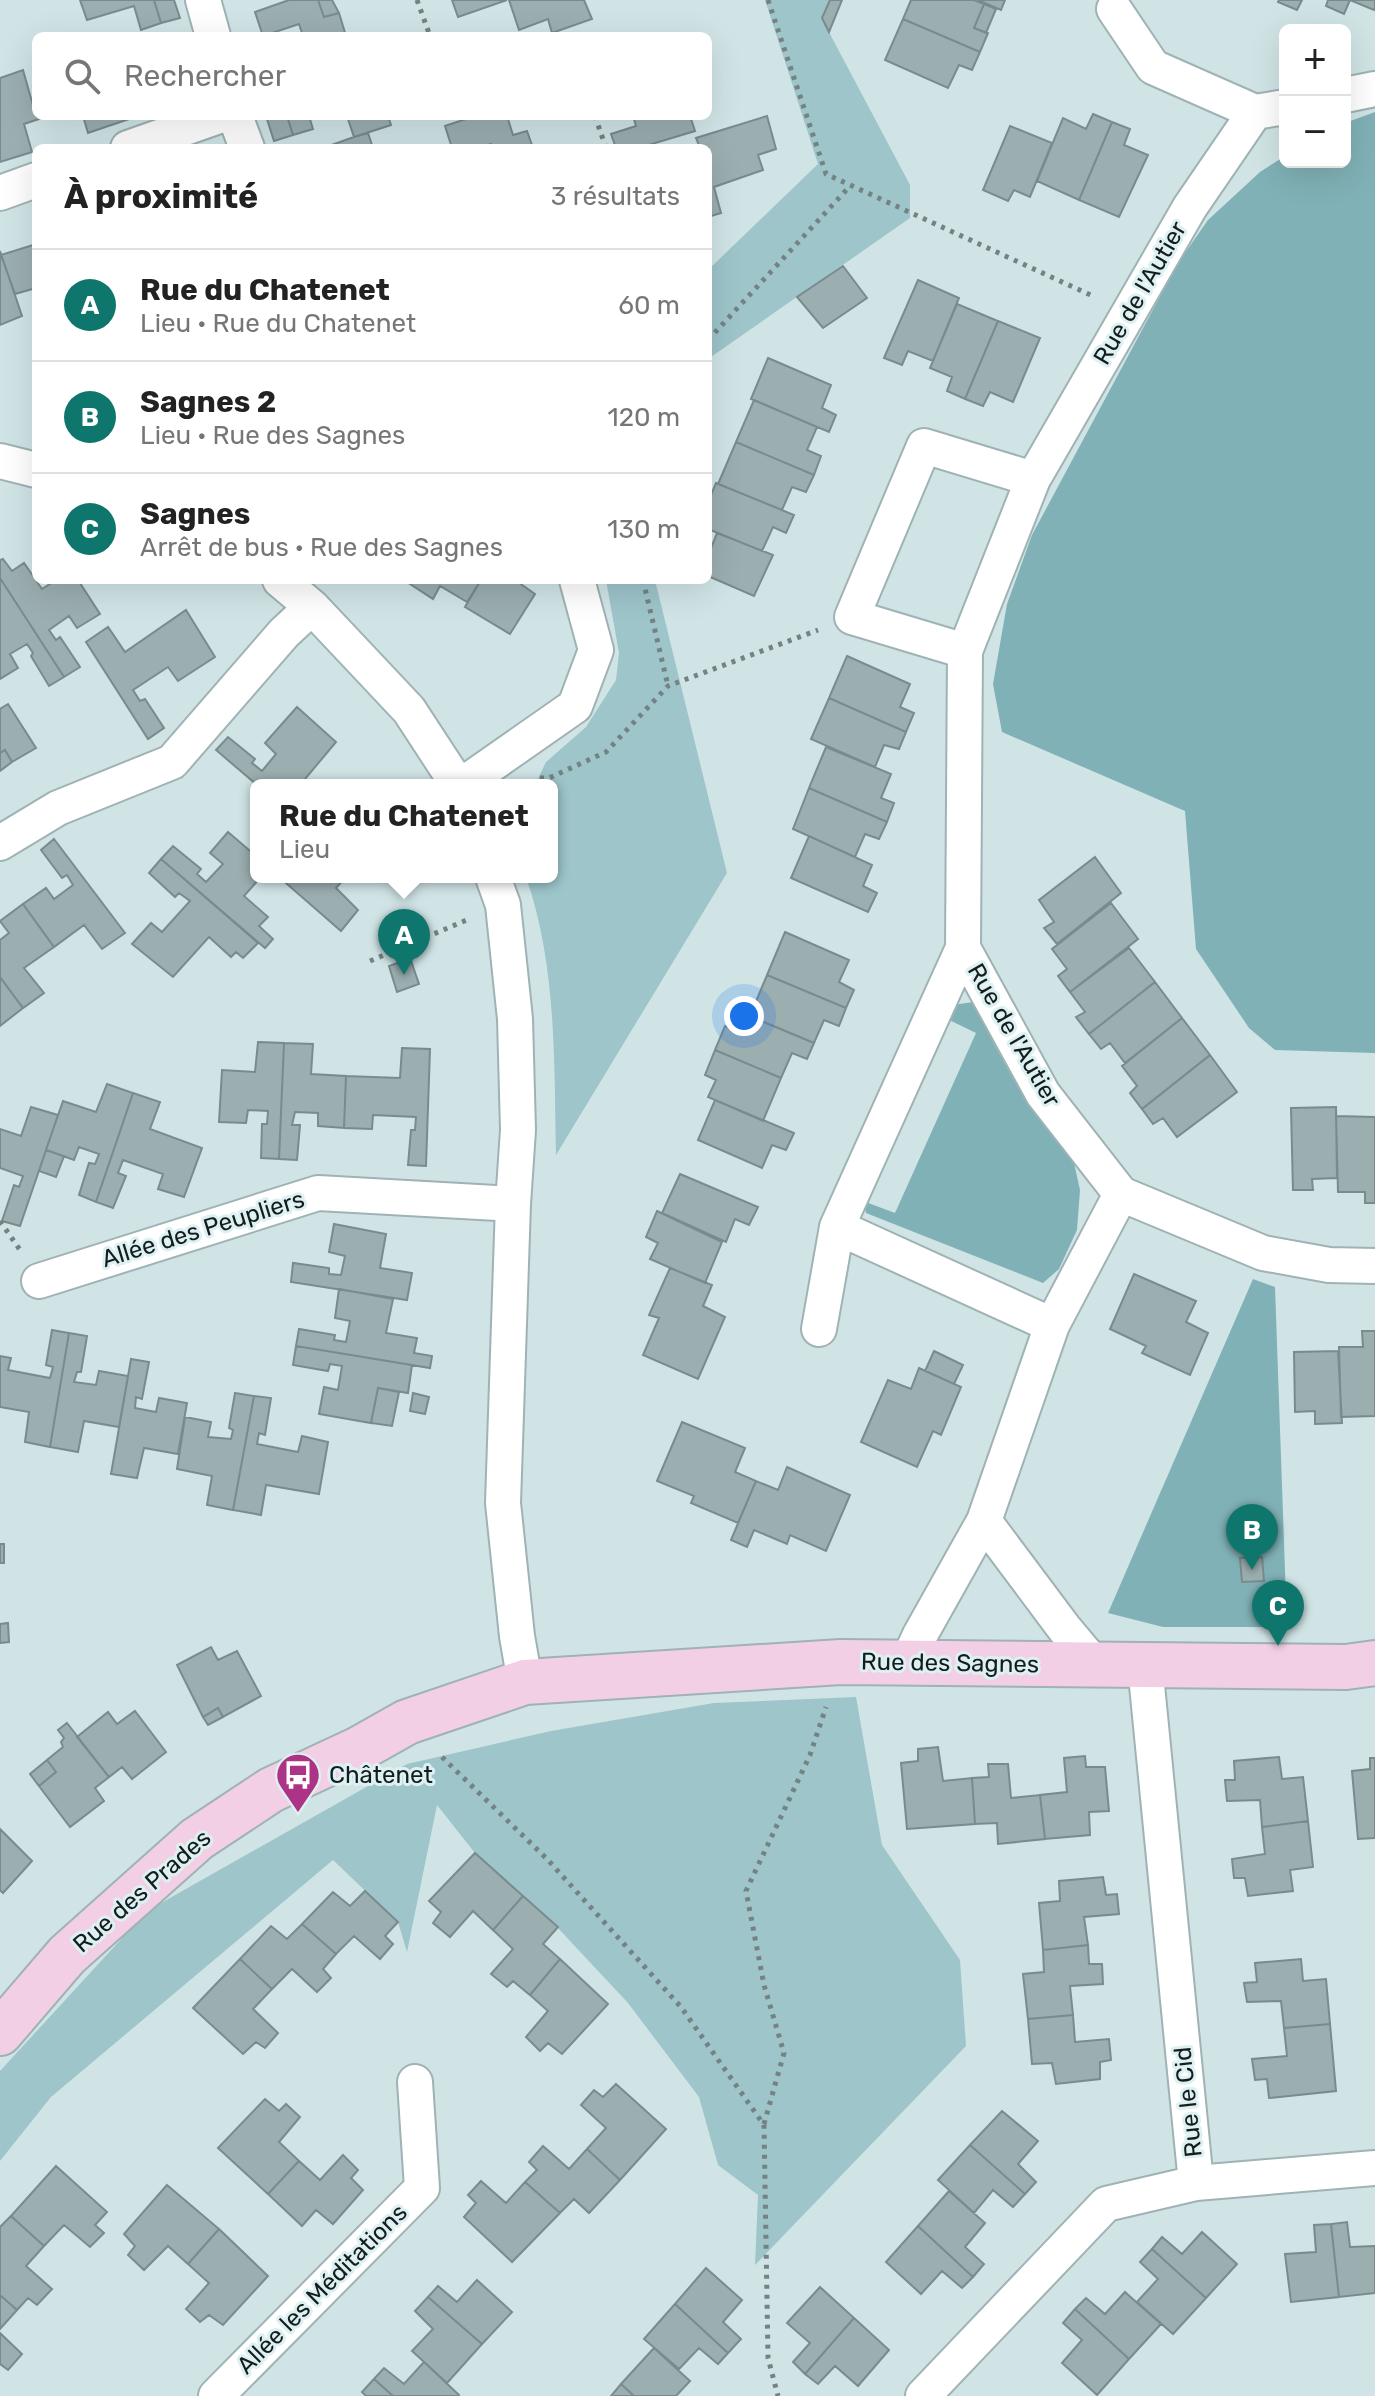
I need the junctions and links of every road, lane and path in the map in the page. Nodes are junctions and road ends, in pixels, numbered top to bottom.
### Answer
1 (203, 0) edge
2 (417, 0) edge
3 (768, 0) edge
4 (1114, 9) dead end
5 (212, 32) edge
6 (429, 32) edge
7 (1375, 89) edge
8 (1351, 94) edge
9 (1270, 109) edge
10 (208, 120) edge
11 (236, 120) edge
12 (596, 120) edge
13 (139, 144) edge
14 (246, 144) edge
15 (605, 144) edge
16 (32, 181) edge
17 (850, 186) junction
18 (0, 193) edge
19 (1129, 312) junction
20 (712, 336) edge
21 (0, 461) edge
22 (32, 469) edge
23 (1033, 479) junction
24 (285, 584) edge
25 (578, 584) edge
26 (644, 584) edge
27 (312, 607) junction
28 (852, 617) junction
29 (965, 651) junction
30 (668, 686) junction
31 (528, 778) dead end
32 (456, 779) edge
33 (469, 779) edge
34 (0, 843) edge
35 (498, 891) edge
36 (963, 948) junction
37 (370, 961) dead end
38 (1121, 1194) junction
39 (513, 1204) junction
40 (837, 1227) junction
41 (1375, 1266) edge
42 (39, 1281) dead end
43 (1052, 1325) junction
44 (819, 1329) dead end
45 (984, 1521) junction
46 (841, 1662) junction
47 (907, 1663) junction
48 (1375, 1663) edge
49 (1095, 1665) junction
50 (1145, 1665) junction
51 (525, 1682) junction
52 (407, 1722) junction
53 (0, 2033) edge
54 (415, 2082) dead end
55 (764, 2125) junction
56 (1375, 2168) edge
57 (1196, 2183) junction
58 (216, 2396) edge
59 (778, 2396) edge
60 (923, 2396) edge

1 - 5 street
2 - 6 path
3 - 17 path
4 - 9 street, Rue de l'Autier
7 - 8 street
9 - 19 street, Rue de l'Autier
10 - 13 street
11 - 14 street
12 - 15 path
16 - 18 street
17 - 19 path
17 - 20 path
19 - 23 street, Rue de l'Autier
21 - 22 street
23 - 28 street
23 - 29 street, Rue de l'Autier
24 - 27 street
25 - 33 street
26 - 30 path
27 - 32 street
27 - 34 street
28 - 29 street
28 - 30 path
29 - 36 street, Rue de l'Autier
30 - 31 path
35 - 37 path
35 - 39 street
36 - 38 street, Rue de l'Autier
36 - 40 street, Rue de l'Autier
38 - 41 street
38 - 43 street
39 - 42 street, Allée des Peupliers
39 - 51 street
40 - 43 street
40 - 44 street, Rue de l'Autier
43 - 45 street
45 - 47 street
45 - 49 street
46 - 47 street, Rue des Sagnes
46 - 51 street, Rue des Sagnes
46 - 55 path
47 - 49 street, Rue des Sagnes
48 - 50 street, Rue des Sagnes
49 - 50 street, Rue des Sagnes
50 - 57 street, Rue le Cid
51 - 52 street, Rue des Prades
52 - 53 street, Rue des Prades
52 - 55 path
54 - 58 street, Allée les Méditations
55 - 59 path
56 - 57 street
57 - 60 street, Rue le Cid

